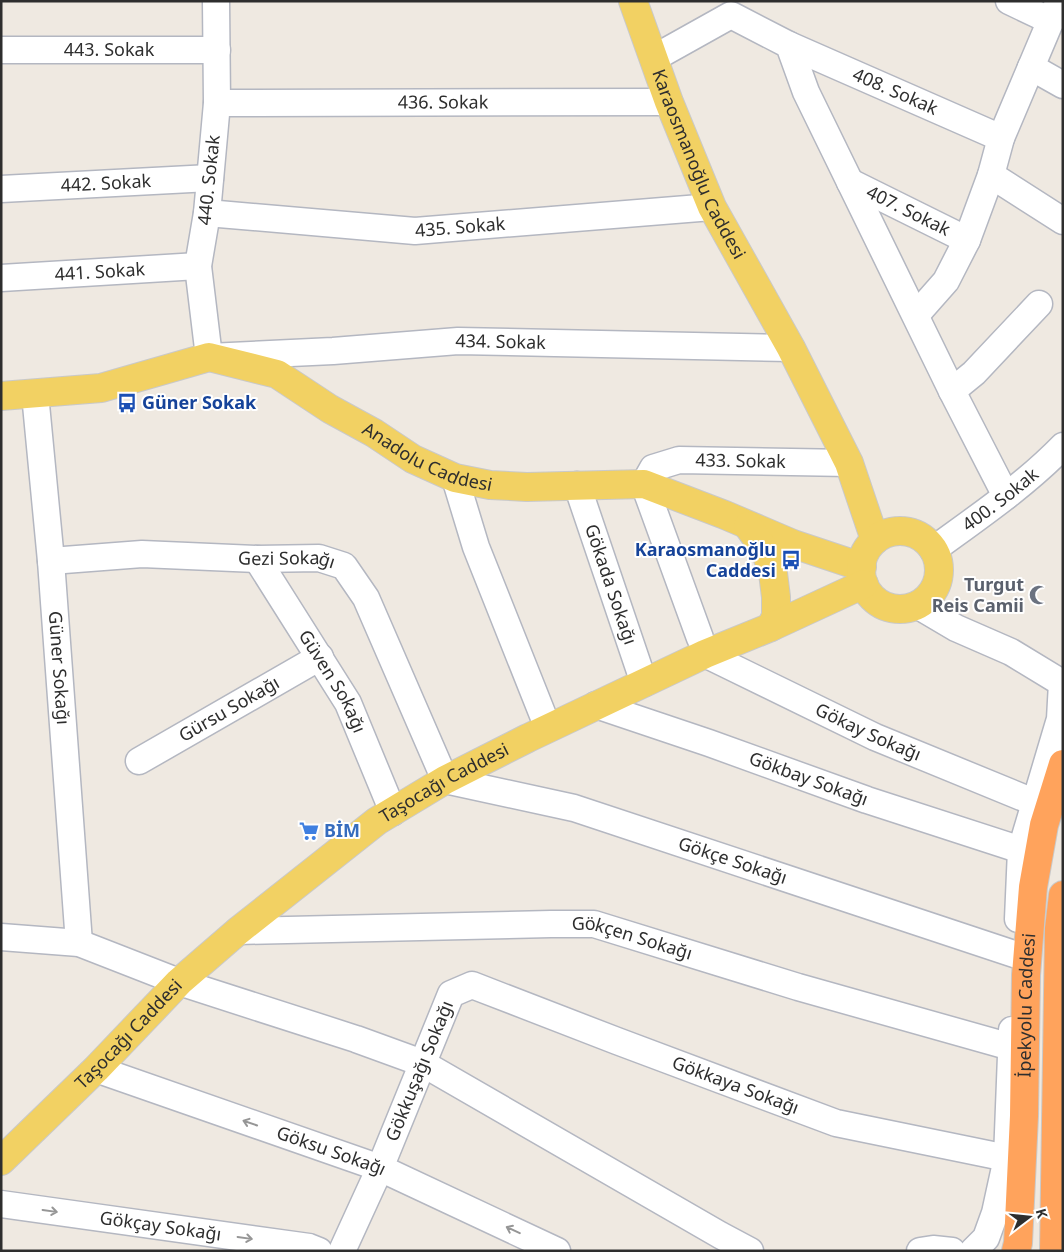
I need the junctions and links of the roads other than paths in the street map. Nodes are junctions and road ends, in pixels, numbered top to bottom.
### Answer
1 (216, 1) edge
2 (633, 1) edge
3 (1009, 1) edge
4 (737, 8) edge
5 (1055, 11) edge
6 (789, 46) junction
7 (1, 50) edge
8 (217, 50) junction
9 (654, 58) junction
10 (1031, 67) junction
11 (1063, 85) edge
12 (669, 102) junction
13 (217, 104) junction
14 (1001, 138) junction
15 (991, 175) junction
16 (210, 178) junction
17 (850, 182) junction
18 (1, 189) edge
19 (712, 207) junction
20 (207, 213) junction
21 (1063, 221) edge
22 (967, 240) junction
23 (198, 266) junction
24 (1, 278) edge
25 (1039, 304) dead end
26 (916, 315) junction
27 (791, 348) junction
28 (209, 357) junction
29 (952, 390) junction
30 (35, 394) junction
31 (1, 396) edge
32 (1063, 446) edge
33 (849, 463) junction
34 (455, 478) junction
35 (644, 484) junction
36 (577, 485) junction
37 (1006, 496) junction
38 (748, 526) junction
39 (875, 540) junction
40 (933, 550) junction
41 (257, 559) junction
42 (51, 560) junction
43 (863, 576) junction
44 (917, 606) junction
45 (771, 628) junction
46 (702, 646) junction
47 (320, 657) junction
48 (644, 683) junction
49 (596, 705) junction
50 (548, 728) junction
51 (139, 761) dead end
52 (1063, 764) edge
53 (446, 780) junction
54 (1036, 803) junction
55 (393, 812) junction
56 (1021, 850) junction
57 (1063, 895) edge
58 (238, 931) junction
59 (5, 942) edge
60 (79, 943) junction
61 (1017, 955) junction
62 (179, 982) junction
63 (472, 985) joint
64 (1011, 1047) junction
65 (422, 1063) junction
66 (96, 1069) junction
67 (1007, 1158) junction
68 (1, 1161) edge
69 (380, 1168) junction
70 (1, 1204) edge
71 (319, 1251) edge
72 (342, 1251) edge
73 (558, 1251) edge
74 (750, 1251) edge
75 (920, 1251) edge
76 (952, 1251) edge
77 (973, 1251) edge
78 (1016, 1251) edge
79 (1054, 1251) edge

1 - 8 street, 440. Sokak
2 - 9 main road, Karaosmanoğlu Caddesi
3 - 5 street
4 - 6 street, 408. Sokak
4 - 9 street
5 - 10 street
6 - 14 street, 408. Sokak
6 - 17 street
7 - 8 street, 443. Sokak
8 - 13 street, 440. Sokak
9 - 12 main road, Karaosmanoğlu Caddesi
10 - 11 street
10 - 14 street
12 - 13 street, 436. Sokak
12 - 19 main road, Karaosmanoğlu Caddesi
13 - 16 street, 440. Sokak
14 - 15 street
15 - 21 street
15 - 22 street
16 - 18 street, 442. Sokak
16 - 20 street, 440. Sokak
17 - 22 street, 407. Sokak
17 - 26 street
19 - 20 street, 435. Sokak
19 - 27 main road, Karaosmanoğlu Caddesi
20 - 23 street, 440. Sokak
22 - 26 street
23 - 24 street, 441. Sokak
23 - 28 street, 440. Sokak
25 - 29 street
26 - 29 street
27 - 28 street, 434. Sokak
27 - 33 main road, Karaosmanoğlu Caddesi
28 - 30 main road
28 - 34 main road, Anadolu Caddesi
29 - 37 street
30 - 31 main road
30 - 42 street, Güner Sokağı
32 - 37 street, 400. Sokak
33 - 35 street, 433. Sokak
33 - 39 main road, Karaosmanoğlu Caddesi
34 - 36 main road, Anadolu Caddesi
34 - 50 street
35 - 36 main road, Anadolu Caddesi
35 - 38 main road, Anadolu Caddesi
35 - 46 street
36 - 48 street, Gökada Sokağı
37 - 40 street, 400. Sokak
38 - 43 main road, Anadolu Caddesi
38 - 45 main road
39 - 40 main road
39 - 43 main road
40 - 44 main road
41 - 42 street, Gezi Sokağı
41 - 47 street, Güven Sokağı
41 - 53 street, Gezi Sokağı
42 - 60 street, Güner Sokağı
43 - 44 main road
43 - 45 main road, Taşocağı Caddesi
44 - 54 street
45 - 46 main road, Taşocağı Caddesi
46 - 48 main road, Taşocağı Caddesi
46 - 54 street, Gökay Sokağı
47 - 51 street, Gürsu Sokağı
47 - 55 street, Güven Sokağı
48 - 49 main road, Taşocağı Caddesi
49 - 50 main road, Taşocağı Caddesi
49 - 56 street, Gökbay Sokağı
50 - 53 main road, Taşocağı Caddesi
52 - 78 highway, İpekyolu Caddesi
53 - 55 main road, Taşocağı Caddesi
53 - 61 street, Gökçe Sokağı
54 - 56 street
55 - 58 main road, Taşocağı Caddesi
56 - 61 street
57 - 79 highway, İpekyolu Caddesi
58 - 62 main road, Taşocağı Caddesi
58 - 64 street, Gökçen Sokağı
59 - 60 street
60 - 62 street
61 - 64 street
62 - 65 street
62 - 66 main road, Taşocağı Caddesi
63 - 65 street, Gökkuşağı Sokağı
63 - 67 street, Gökkaya Sokağı
64 - 67 street
65 - 69 street, Gökkuşağı Sokağı
65 - 74 street
66 - 68 main road, Taşocağı Caddesi
69 -> 66 street, Göksu Sokağı
67 - 77 street
69 - 72 street, Gökkuşağı Sokağı
73 -> 69 street, Göksu Sokağı
70 -> 71 street, Gökçay Sokağı
75 - 76 street

